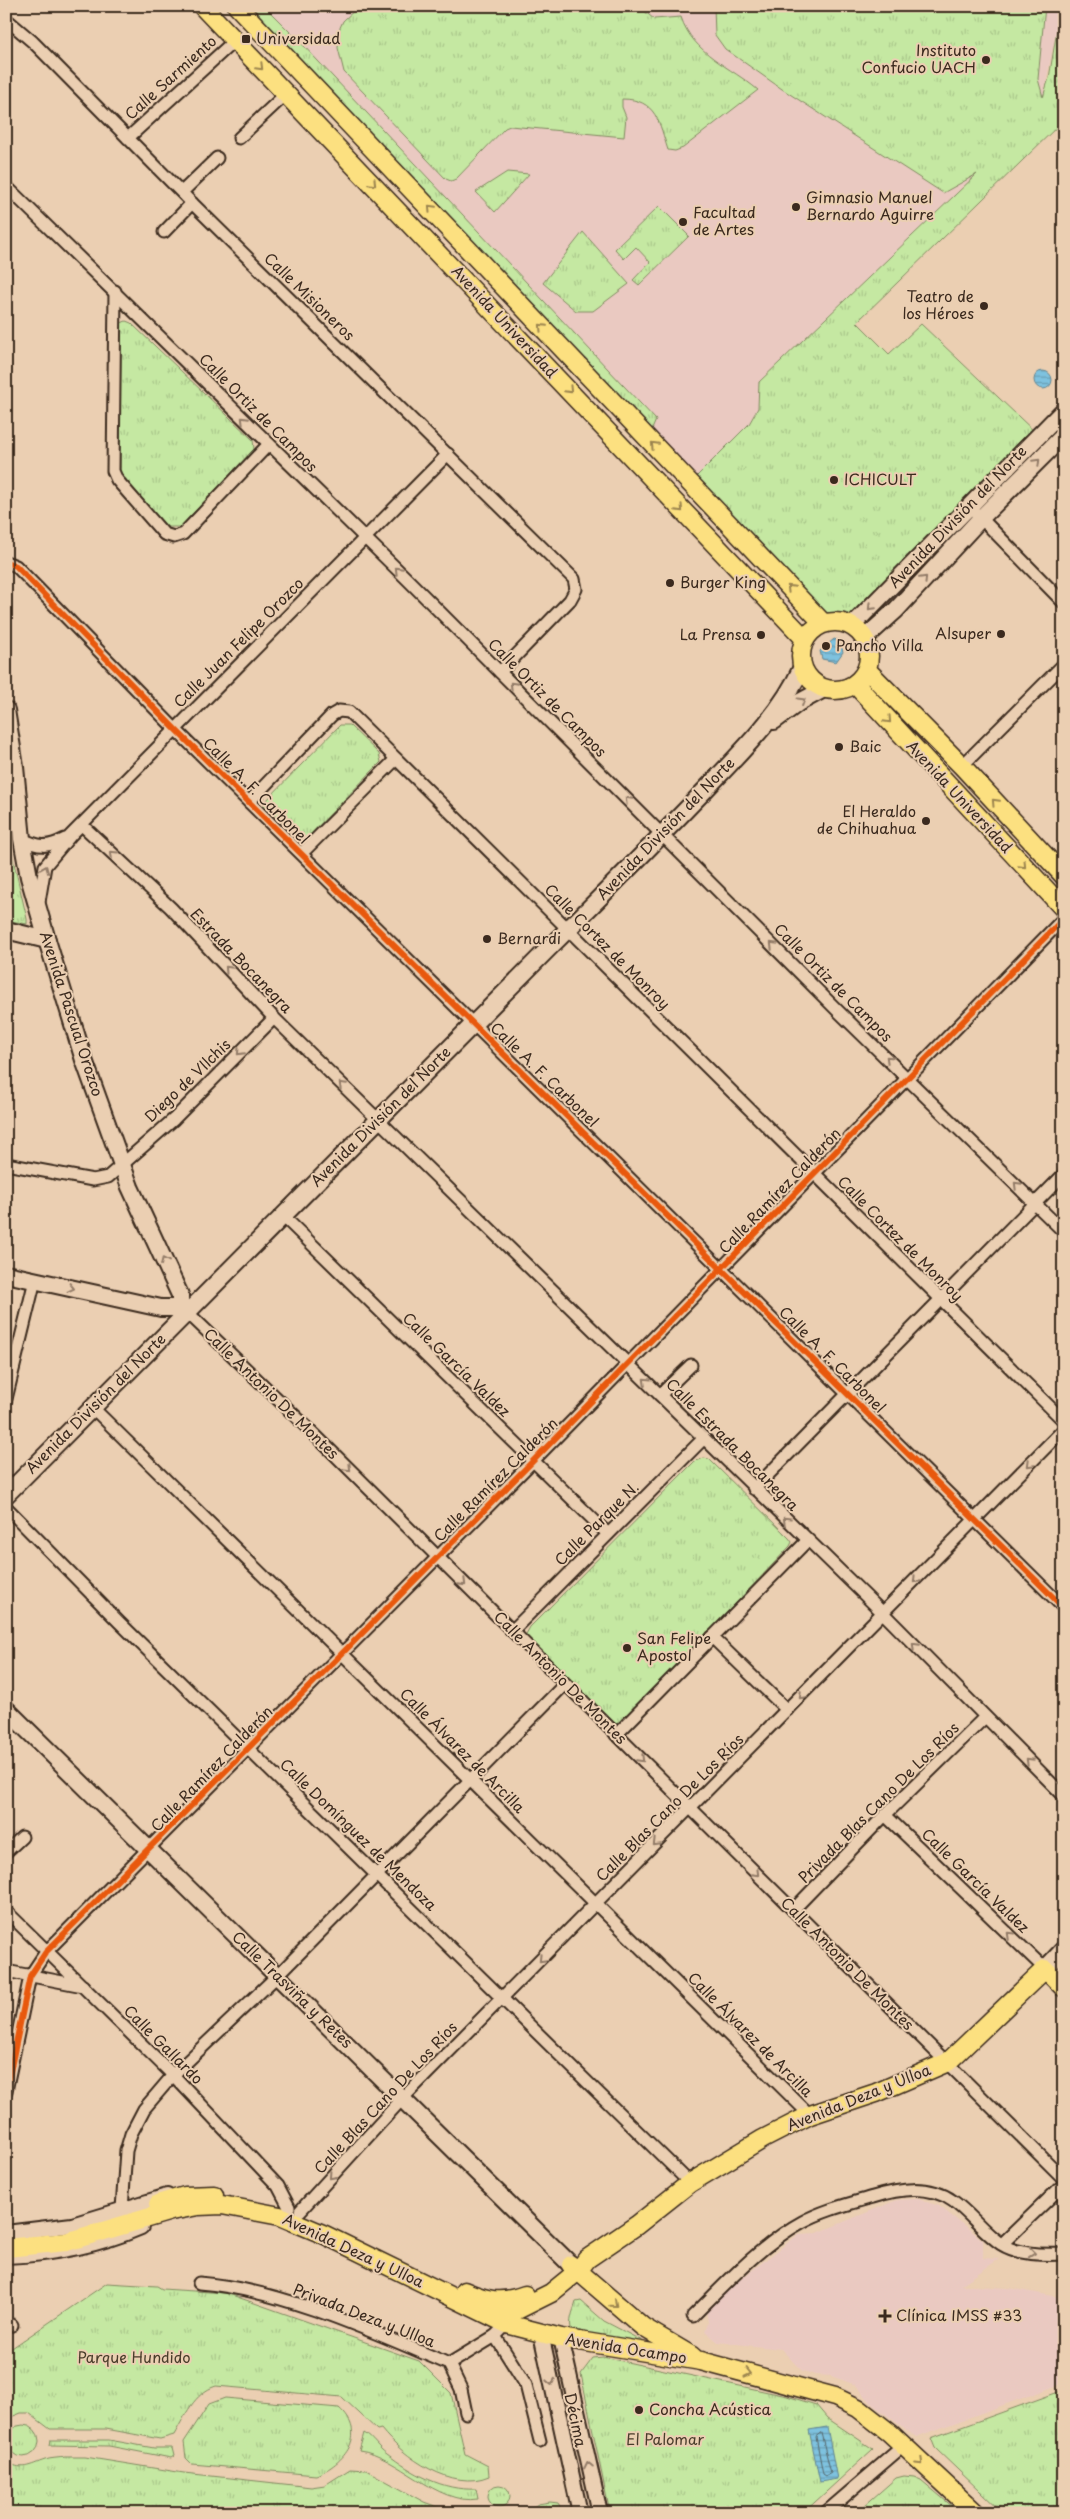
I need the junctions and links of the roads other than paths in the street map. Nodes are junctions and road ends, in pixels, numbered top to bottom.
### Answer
1 (202, 6) edge
2 (237, 6) edge
3 (6, 19) edge
4 (234, 41) junction
5 (287, 93) junction
6 (128, 138) junction
7 (239, 138) dead end
8 (217, 158) dead end
9 (6, 186) edge
10 (182, 192) junction
11 (192, 203) junction
12 (164, 232) dead end
13 (115, 291) junction
14 (1064, 410) edge
15 (1064, 435) edge
16 (269, 444) junction
17 (448, 454) junction
18 (968, 506) junction
19 (981, 518) junction
20 (365, 538) junction
21 (6, 562) edge
22 (1064, 603) edge
23 (823, 623) junction
24 (852, 626) junction
25 (865, 638) junction
26 (805, 639) junction
27 (1064, 664) edge
28 (802, 667) junction
29 (867, 670) junction
30 (500, 672) junction
31 (855, 684) junction
32 (824, 689) junction
33 (6, 710) edge
34 (176, 729) junction
35 (755, 737) junction
36 (396, 759) junction
37 (962, 766) junction
38 (6, 785) edge
39 (249, 802) junction
40 (19, 818) junction
41 (82, 824) junction
42 (663, 834) junction
43 (71, 835) junction
44 (22, 838) junction
45 (302, 853) junction
46 (1064, 876) edge
47 (1064, 909) edge
48 (39, 911) junction
49 (1064, 918) edge
50 (6, 930) edge
51 (568, 930) junction
52 (47, 940) junction
53 (274, 1018) junction
54 (474, 1023) junction
55 (908, 1078) junction
56 (377, 1119) junction
57 (6, 1164) edge
58 (121, 1165) junction
59 (816, 1174) junction
60 (1064, 1174) edge
61 (1035, 1203) junction
62 (284, 1217) junction
63 (1064, 1232) edge
64 (722, 1268) junction
65 (6, 1274) edge
66 (35, 1280) junction
67 (942, 1299) junction
68 (184, 1309) junction
69 (628, 1364) junction
70 (691, 1365) dead end
71 (660, 1394) junction
72 (848, 1395) junction
73 (6, 1399) edge
74 (93, 1408) junction
75 (1064, 1421) edge
76 (1064, 1429) edge
77 (704, 1438) junction
78 (534, 1460) junction
79 (754, 1489) junction
80 (6, 1495) edge
81 (6, 1507) edge
82 (975, 1520) junction
83 (608, 1534) junction
84 (807, 1541) junction
85 (437, 1557) junction
86 (1064, 1608) edge
87 (883, 1613) junction
88 (512, 1631) junction
89 (712, 1637) junction
90 (342, 1654) junction
91 (564, 1684) junction
92 (6, 1709) edge
93 (787, 1710) junction
94 (986, 1716) junction
95 (616, 1735) junction
96 (249, 1749) junction
97 (470, 1780) junction
98 (1064, 1796) edge
99 (691, 1808) junction
100 (885, 1815) junction
101 (22, 1837) dead end
102 (149, 1850) junction
103 (6, 1852) edge
104 (378, 1874) junction
105 (596, 1904) junction
106 (793, 1910) junction
107 (6, 1912) edge
108 (1064, 1949) edge
109 (46, 1952) junction
110 (1045, 1969) junction
111 (6, 1971) edge
112 (30, 1976) junction
113 (277, 1976) junction
114 (82, 1986) junction
115 (1064, 1988) edge
116 (503, 1999) junction
117 (948, 2062) junction
118 (173, 2075) junction
119 (6, 2091) edge
120 (403, 2098) junction
121 (810, 2115) junction
122 (1064, 2179) edge
123 (690, 2182) junction
124 (1064, 2184) edge
125 (185, 2196) junction
126 (122, 2209) junction
127 (295, 2209) junction
128 (171, 2211) junction
129 (6, 2233) edge
130 (6, 2240) edge
131 (1002, 2244) junction
132 (6, 2248) edge
133 (1064, 2254) edge
134 (6, 2256) edge
135 (579, 2265) junction
136 (199, 2283) dead end
137 (693, 2316) dead end
138 (498, 2319) junction
139 (542, 2334) junction
140 (561, 2338) junction
141 (701, 2361) junction
142 (449, 2364) junction
143 (466, 2413) dead end
144 (540, 2441) dead end
145 (903, 2446) junction
146 (580, 2513) edge
147 (600, 2513) edge
148 (825, 2513) edge
149 (976, 2513) edge

1 - 4 main road, Avenida Universidad
23 -> 2 main road, Avenida Universidad
3 - 6 street, Calle Misioneros
4 -> 5 main road, Avenida Universidad
4 - 6 street, Calle Sarmiento
5 - 7 street
5 -> 26 main road, Avenida Universidad
6 - 10 street, Calle Misioneros
8 - 10 street
9 - 13 street, Calle Ortiz de Campos
10 - 11 street, Calle Misioneros
11 - 12 street
11 - 17 street, Calle Misioneros
16 -> 13 street, Calle Ortiz de Campos
13 - 16 street
14 - 18 main road, Avenida División del Norte
19 -> 15 main road, Avenida División del Norte
16 - 20 street, Calle Ortiz de Campos
17 - 20 street, Calle Juan Felipe Orozco
17 - 30 street, Calle Misioneros
18 - 19 street
18 -> 24 main road, Avenida División del Norte
19 - 22 street
25 -> 19 main road, Avenida División del Norte
30 -> 20 street, Calle Ortiz de Campos
20 - 34 street, Calle Juan Felipe Orozco
21 - 34 street, Calle A. F. Carbonel
23 - 24 main road
23 - 26 main road
24 - 25 main road
25 - 29 main road
26 - 28 main road
27 - 37 street
28 - 32 main road
28 - 35 main road, Avenida División del Norte
29 - 31 main road
29 - 37 main road, Avenida Universidad
42 -> 30 street, Calle Ortiz de Campos
31 - 32 main road
31 -> 47 main road, Avenida Universidad
35 -> 32 main road, Avenida División del Norte
33 - 40 main road, Avenida Pascual Orozco
34 - 39 street, Calle A. F. Carbonel
34 - 41 street, Calle Juan Felipe Orozco
35 - 42 main road, Avenida División del Norte
36 - 39 street, Calle Cortez de Monroy
36 - 45 street
36 - 51 street, Calle Cortez de Monroy
46 -> 37 main road, Avenida Universidad
38 - 40 street
39 - 45 street, Calle A. F. Carbonel
40 - 44 main road, Avenida Pascual Orozco
41 - 43 street, Calle Juan Felipe Orozco
53 -> 41 street, Estrada Bocanegra
42 - 51 main road, Avenida División del Norte
55 -> 42 street, Calle Ortiz de Campos
43 - 44 street
48 -> 43 street, Calle Juan Felipe Orozco
44 - 48 main road, Avenida Pascual Orozco
45 - 54 street, Calle A. F. Carbonel
48 - 52 main road, Avenida Pascual Orozco
49 - 55 street, Calle Ramírez Calderón
50 - 52 main road
51 - 54 main road, Avenida División del Norte
51 - 59 street, Calle Cortez de Monroy
52 - 58 main road, Avenida Pascual Orozco
56 -> 53 street, Estrada Bocanegra
53 -> 58 street, Diego de VIlchis
54 - 56 main road, Avenida División del Norte
54 - 64 street, Calle A. F. Carbonel
55 - 59 street, Calle Ramírez Calderón
61 -> 55 street, Calle Ortiz de Campos
56 - 62 main road, Avenida División del Norte
56 - 69 street, Calle Estrada Bocanegra
57 - 58 street, Diego de VIlchis
68 -> 58 main road, Avenida Pascual Orozco
59 - 64 street, Calle Ramírez Calderón
59 - 67 street, Calle Cortez de Monroy
60 - 61 street
61 - 63 street, Calle Ortiz de Campos
61 - 67 street
62 - 68 main road, Avenida División del Norte
62 - 78 street, Calle García Valdez
64 - 69 street, Calle Ramírez Calderón
64 - 72 street, Calle A. F. Carbonel
65 - 66 main road
66 -> 68 main road
66 - 73 street
67 - 72 street
67 - 75 street, Calle Cortez de Monroy
68 - 74 main road, Avenida División del Norte
68 -> 85 street, Calle Antonio De Montes
71 -> 69 street, Calle Estrada Bocanegra
69 - 78 street, Calle Ramírez Calderón
70 - 71 street
71 - 77 street, Calle Estrada Bocanegra
72 - 79 street
72 - 82 street, Calle A. F. Carbonel
74 - 80 main road, Avenida División del Norte
74 - 90 street, Calle Álvarez de Arcilla
76 -> 82 street, Calle Blas Cano De Los Ríos
77 - 79 street, Calle Estrada Bocanegra
77 - 83 street, Calle Parque N.
78 - 83 street, Calle García Valdez
78 - 85 street, Calle Ramírez Calderón
84 -> 79 street, Calle Estrada Bocanegra
81 - 96 street, Calle Domínguez de Mendoza
82 - 86 street, Calle A. F. Carbonel
82 -> 87 street, Calle Blas Cano De Los Ríos
83 - 88 street, Calle Parque N.
84 - 87 street, Calle Estrada Bocanegra
84 - 89 street
85 -> 88 street, Calle Antonio De Montes
85 - 90 street, Calle Ramírez Calderón
87 -> 93 street, Calle Blas Cano De Los Ríos
94 -> 87 street, Calle Estrada Bocanegra
88 - 91 street, Calle Antonio De Montes
89 - 93 street
89 - 95 street
90 - 96 street, Calle Ramírez Calderón
90 - 97 street, Calle Álvarez de Arcilla
91 - 95 street, Calle Antonio De Montes
91 - 97 street
92 - 102 main road, Calle Trasviña y Retes
93 - 99 street, Calle Blas Cano De Los Ríos
98 -> 94 street, Calle Estrada Bocanegra
94 - 100 street, Privada Blas Cano De Los Ríos
95 -> 99 street, Calle Antonio De Montes
96 - 102 street, Calle Ramírez Calderón
96 - 104 street, Calle Domínguez de Mendoza
97 - 104 street
97 - 105 street, Calle Álvarez de Arcilla
99 -> 105 street, Calle Blas Cano De Los Ríos
99 -> 106 street, Calle Antonio De Montes
100 - 106 street, Privada Blas Cano De Los Ríos
110 -> 100 street, Calle García Valdez
101 - 103 street
102 - 109 street, Calle Ramírez Calderón
102 - 113 main road, Calle Trasviña y Retes
104 - 113 street
104 - 116 street, Calle Domínguez de Mendoza
105 -> 116 street, Calle Blas Cano De Los Ríos
105 - 121 street, Calle Álvarez de Arcilla
106 - 117 street, Calle Antonio De Montes
107 - 109 street, Calle Gallardo
108 - 110 main road, Avenida Deza y Ulloa
109 - 112 street, Calle Ramírez Calderón
109 - 114 street, Calle Gallardo
110 - 115 main road
110 - 117 main road, Avenida Deza y Ulloa
111 - 112 street
112 - 114 street
112 - 119 street, Calle Ramírez Calderón
113 - 118 street
113 - 120 main road, Calle Trasviña y Retes
114 - 118 street, Calle Gallardo
116 - 120 street, Calle Blas Cano De Los Ríos
116 - 123 street, Calle Domínguez de Mendoza
117 - 121 main road, Avenida Deza y Ulloa
117 - 122 street, Calle Antonio De Montes
118 - 126 street
118 - 127 street, Calle Gallardo
120 -> 127 street, Calle Blas Cano De Los Ríos
120 - 135 main road, Calle Trasviña y Retes
121 - 123 main road, Avenida Deza y Ulloa
123 - 135 main road, Avenida Deza y Ulloa
124 - 131 street
125 - 126 street, Avenida Deza y Ulloa
125 - 127 main road, Avenida Deza y Ulloa
125 - 130 main road
126 - 129 street, Avenida Deza y Ulloa
127 - 138 main road, Avenida Deza y Ulloa
128 - 132 main road
128 - 134 street, Avenida Deza y Ulloa
128 - 138 main road, Avenida Deza y Ulloa
131 -> 133 street
131 - 137 street
135 - 138 main road, Avenida Deza y Ulloa
135 -> 141 main road, Avenida Ocampo
136 - 142 street, Privada Deza y Ulloa
138 - 139 main road, Avenida Ocampo
138 - 142 street, Privada Deza y Ulloa
138 - 144 street
139 - 140 main road, Avenida Ocampo
139 -> 146 street, Décima
140 - 141 main road, Avenida Ocampo
147 -> 140 street, Décima
141 -> 145 main road
142 - 143 street
145 - 148 street
145 -> 149 main road

